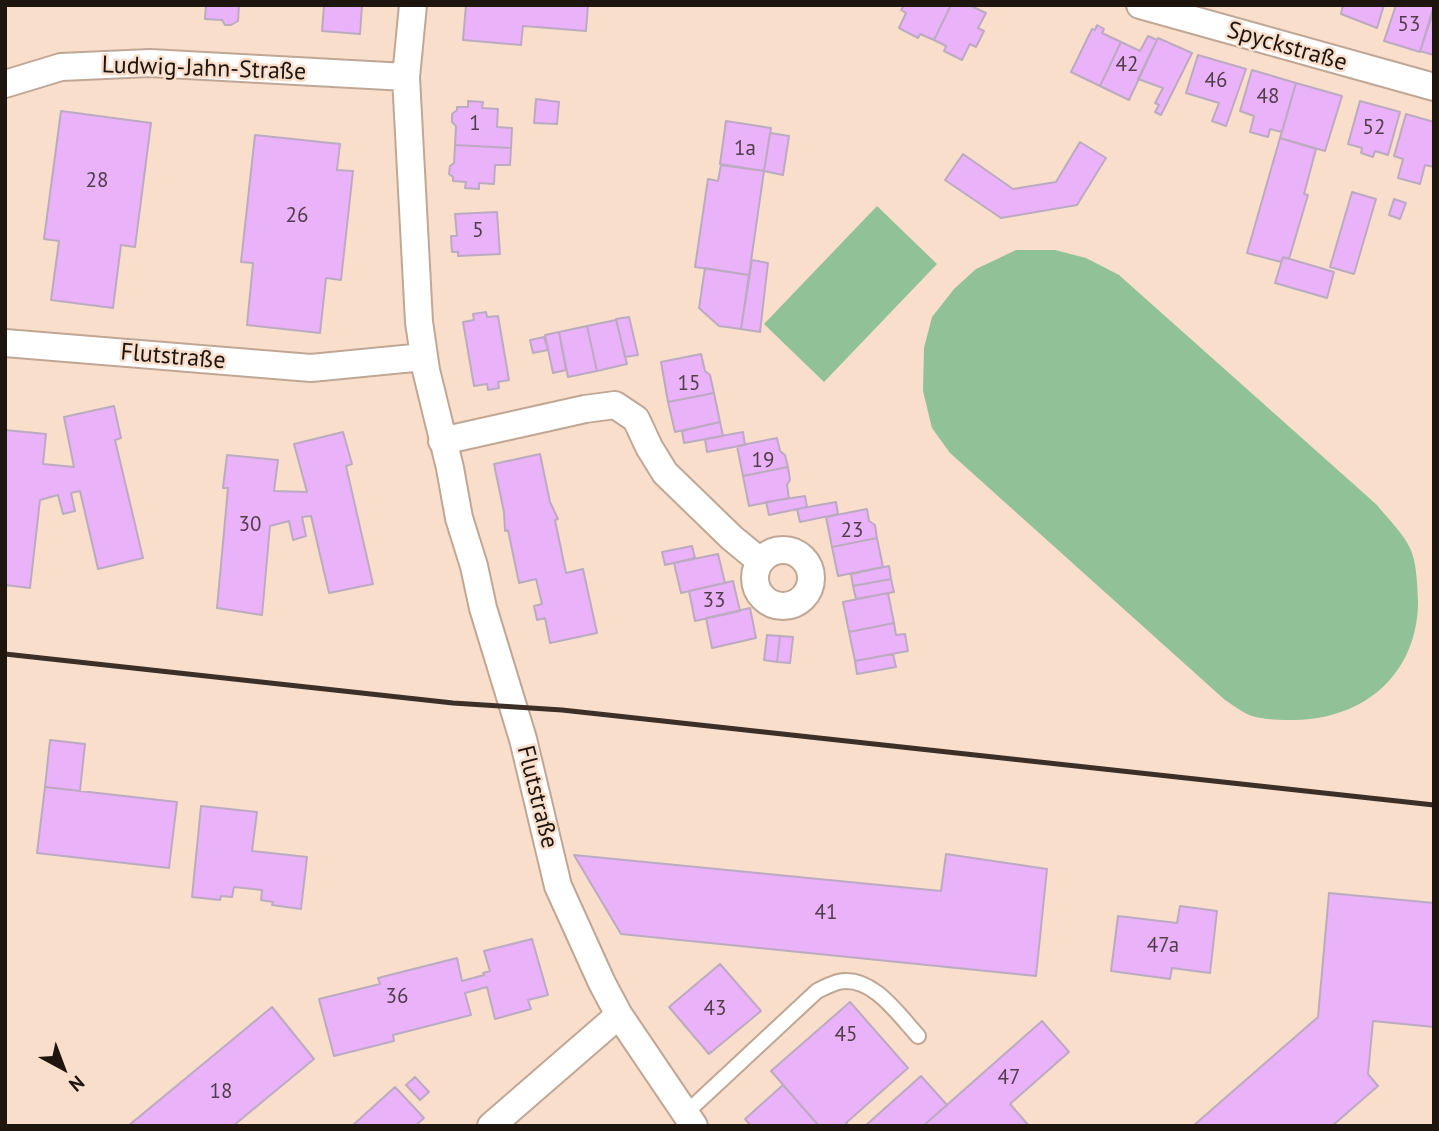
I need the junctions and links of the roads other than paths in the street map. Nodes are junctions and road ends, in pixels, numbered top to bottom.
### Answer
1 (413, 5) edge
2 (1140, 5) edge
3 (406, 77) junction
4 (5, 84) edge
5 (1434, 87) edge
6 (5, 343) edge
7 (424, 357) junction
8 (442, 441) junction
9 (760, 561) dead end
10 (620, 1014) junction
11 (918, 1036) dead end
12 (690, 1119) edge
13 (491, 1126) edge

1 - 3 street, Flutstraße
2 - 5 street, Spyckstraße
3 - 4 street, Ludwig-Jahn-Straße
3 - 7 street, Flutstraße
6 - 7 street, Flutstraße
7 - 8 street, Flutstraße
8 - 9 street
8 - 10 street, Flutstraße
10 - 12 street, Flutstraße
10 - 13 street
11 - 12 lane

